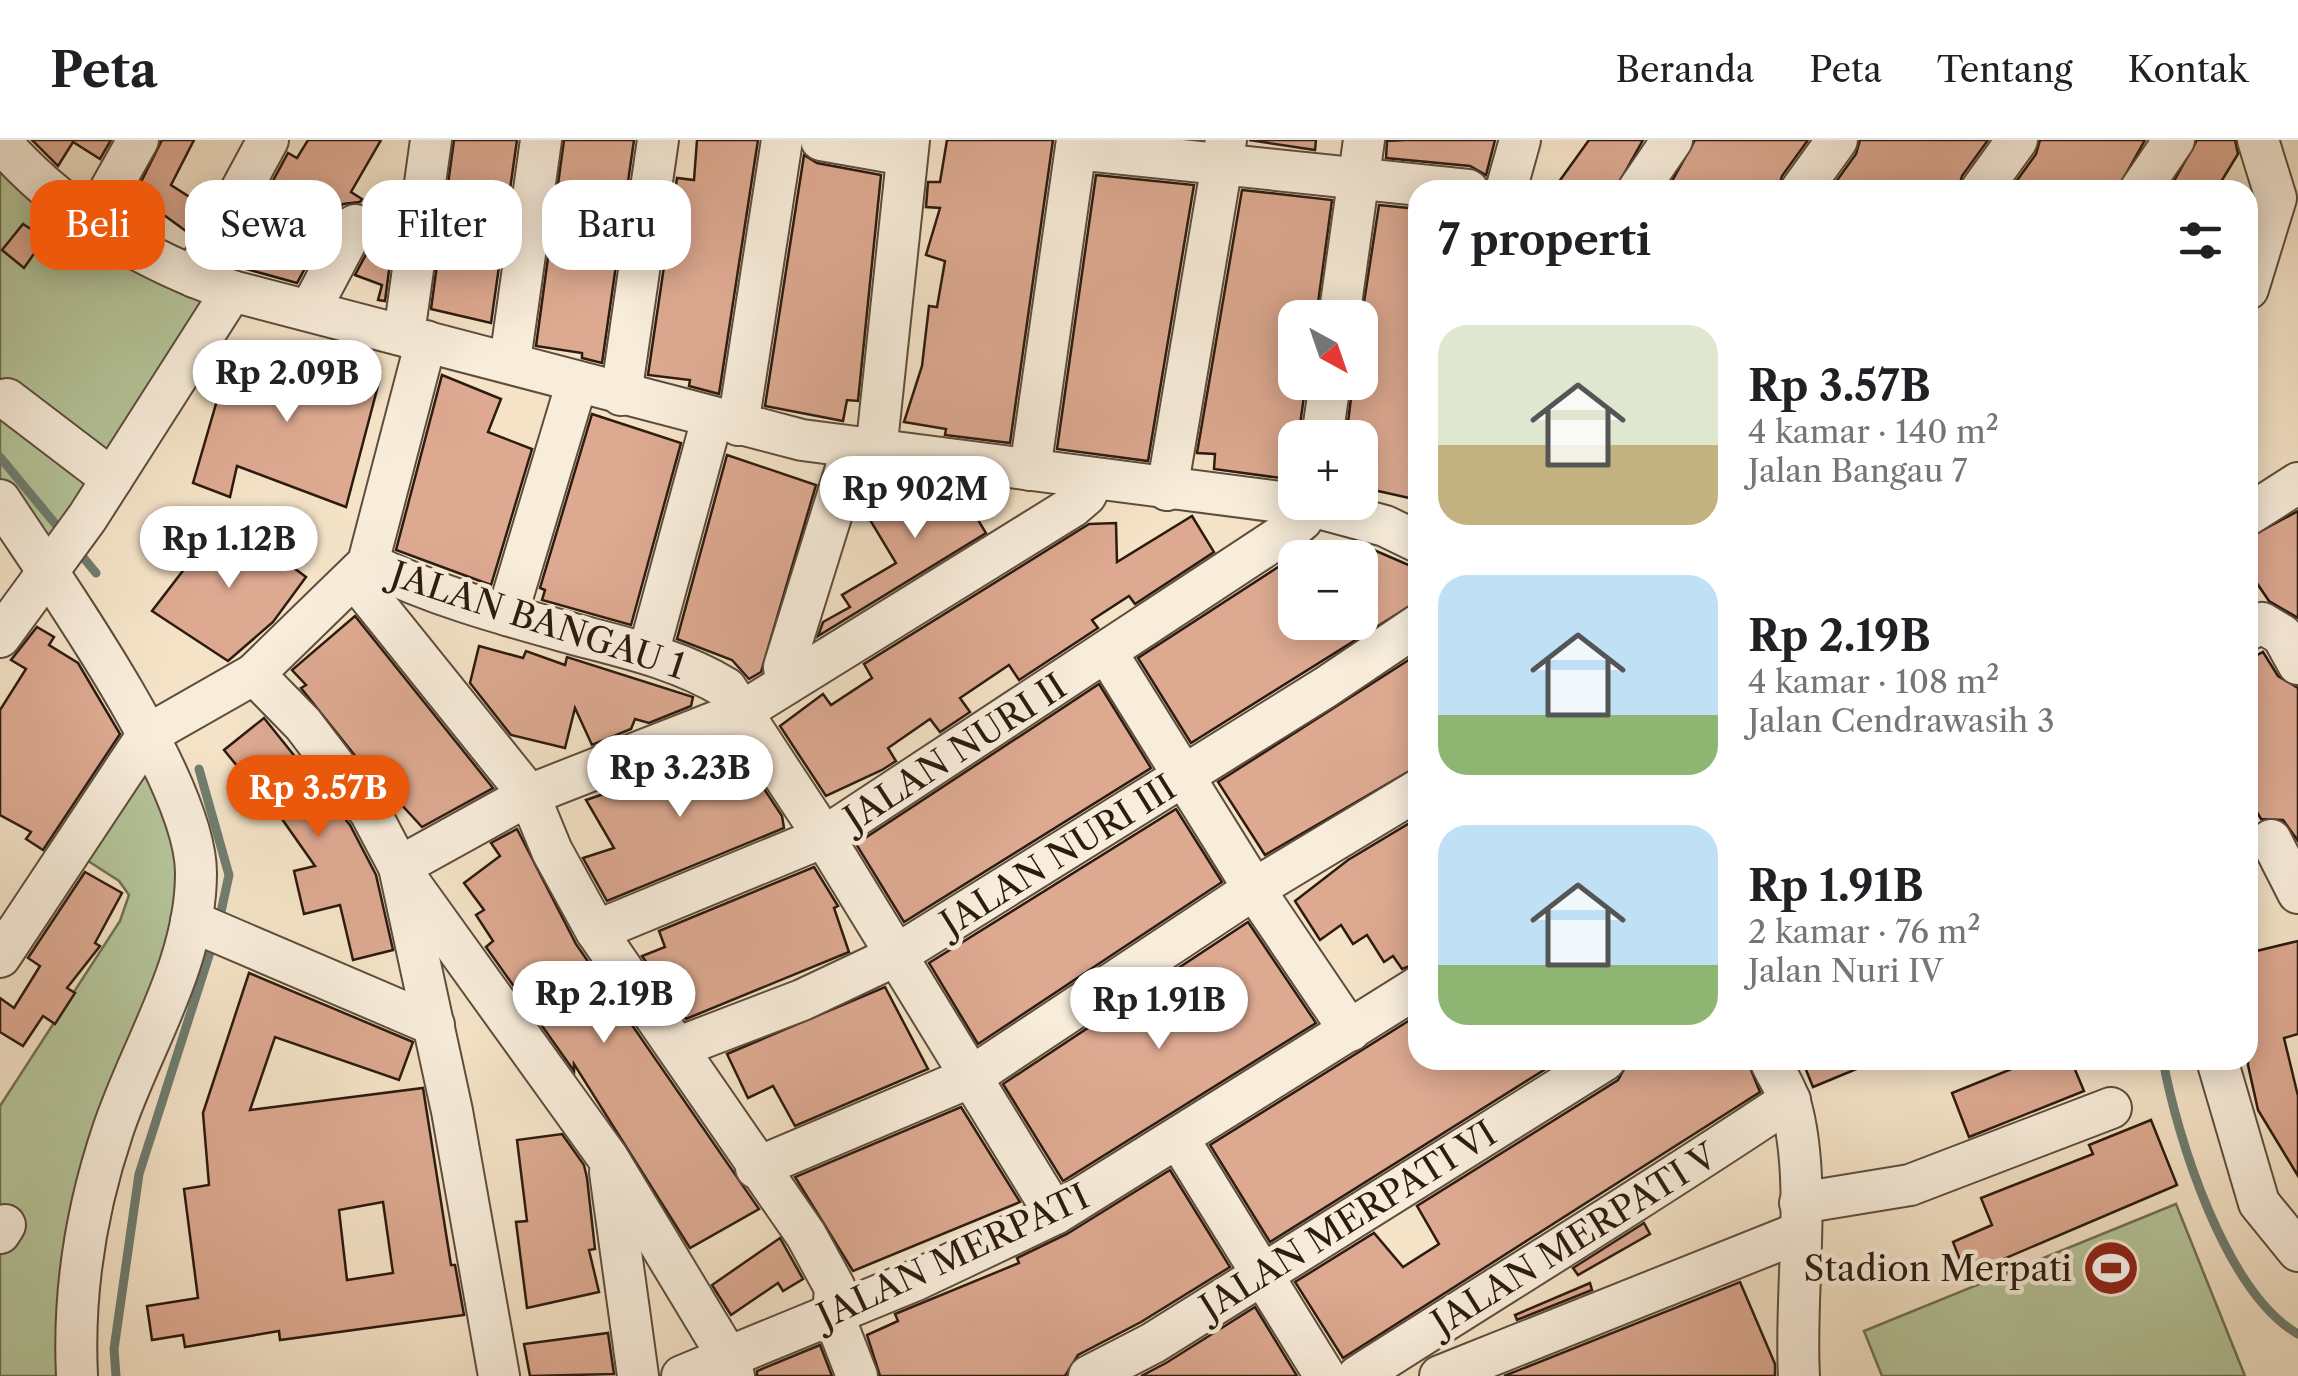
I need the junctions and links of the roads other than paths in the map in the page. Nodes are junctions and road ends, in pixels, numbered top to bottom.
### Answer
1 (138, 140) edge
2 (268, 140) edge
3 (431, 140) edge
4 (542, 140) edge
5 (658, 140) edge
6 (782, 140) edge
7 (820, 140) edge
8 (1364, 140) edge
9 (1520, 140) edge
10 (1672, 140) edge
11 (1837, 140) edge
12 (2017, 140) edge
13 (2174, 140) edge
14 (2258, 140) edge
15 (0, 141) edge
16 (1077, 144) edge
17 (908, 147) edge
18 (1225, 152) edge
19 (36, 180) edge
20 (116, 180) edge
21 (1509, 180) edge
22 (1645, 180) edge
23 (1809, 180) edge
24 (1988, 180) edge
25 (2147, 180) edge
26 (1360, 182) junction
27 (1408, 186) edge
28 (2287, 189) edge
29 (355, 224) dead end
30 (165, 262) edge
31 (2258, 263) edge
32 (194, 278) junction
33 (232, 291) junction
34 (1342, 300) edge
35 (311, 308) junction
36 (415, 337) junction
37 (510, 361) junction
38 (576, 382) junction
39 (620, 395) junction
40 (7, 399) dead end
41 (725, 422) junction
42 (864, 450) junction
43 (1030, 470) junction
44 (112, 479) junction
45 (1093, 480) junction
46 (2298, 483) edge
47 (1167, 490) junction
48 (0, 500) edge
49 (1278, 509) edge
50 (2258, 509) edge
51 (1294, 520) edge
52 (1348, 520) edge
53 (1408, 537) edge
54 (55, 561) junction
55 (362, 572) junction
56 (507, 615) junction
57 (2258, 621) edge
58 (2, 629) edge
59 (1408, 631) edge
60 (1107, 653) junction
61 (648, 654) junction
62 (2298, 664) edge
63 (254, 674) junction
64 (786, 684) junction
65 (743, 711) junction
66 (155, 730) junction
67 (1185, 776) junction
68 (529, 794) junction
69 (1408, 796) edge
70 (824, 837) junction
71 (2270, 840) dead end
72 (399, 867) junction
73 (1254, 889) junction
74 (2298, 893) edge
75 (192, 921) junction
76 (596, 931) junction
77 (0, 957) edge
78 (893, 957) junction
79 (1408, 993) edge
80 (434, 1025) junction
81 (1350, 1031) junction
82 (679, 1047) junction
83 (1589, 1070) edge
84 (1775, 1070) edge
85 (2220, 1070) edge
86 (970, 1076) junction
87 (1790, 1100) junction
88 (2111, 1108) dead end
89 (1178, 1138) junction
90 (608, 1158) junction
91 (756, 1168) junction
92 (1055, 1214) junction
93 (1799, 1218) junction
94 (2298, 1251) edge
95 (1263, 1274) junction
96 (833, 1314) junction
97 (731, 1366) edge
98 (76, 1376) edge
99 (500, 1376) edge
100 (638, 1376) edge
101 (682, 1376) edge
102 (857, 1376) edge
103 (1090, 1376) edge
104 (1325, 1376) edge
105 (1358, 1376) edge
106 (1440, 1376) edge
107 (1799, 1376) edge

1 - 20 street
2 - 32 street
3 - 36 street, JALAN BANGAU 1
4 - 37 street
5 - 39 street
6 - 41 street
7 - 17 street
8 - 26 street
9 - 21 street
10 - 22 street
11 - 23 street
12 - 24 street
13 - 25 street
14 - 28 street
15 - 19 street
16 - 18 street
16 - 43 street
17 - 42 street
18 - 26 street
18 - 47 street
26 - 27 street
26 - 34 street
28 - 31 street
29 - 35 street
30 - 32 street
32 - 33 street
33 - 35 street
33 - 44 street
35 - 36 street
36 - 37 street
36 - 55 street, JALAN BANGAU 1
37 - 38 street
38 - 39 street
38 - 56 street
39 - 41 street
40 - 44 street
41 - 42 street
41 - 61 street
42 - 43 street
42 - 64 street
43 - 45 street
44 - 54 street
45 - 47 street
45 - 64 street
46 - 50 street
47 - 49 street
48 - 54 street
51 - 60 street, JALAN NURI II
52 - 53 street
54 - 58 street
54 - 66 street
55 - 56 street, JALAN BANGAU 1
55 - 63 street
55 - 68 street
56 - 61 street, JALAN BANGAU 1
57 - 62 street
59 - 67 street, JALAN NURI III
60 - 67 street
60 - 70 street, JALAN NURI II
61 - 65 street, JALAN BANGAU 1
63 - 66 street
63 - 72 street
64 - 65 street
65 - 68 street
65 - 70 street, JALAN BANGAU 1
66 - 75 street
66 - 77 street
67 - 73 street
67 - 78 street, JALAN NURI III
68 - 72 street
68 - 76 street
69 - 73 street
70 - 76 street, JALAN NURI II
70 - 78 street, JALAN BANGAU 1
71 - 74 street
72 - 80 street
72 - 90 street
73 - 81 street
73 - 86 street
75 - 80 street
75 - 98 street
76 - 82 street
78 - 82 street, JALAN NURI III
78 - 86 street, JALAN BANGAU 1
79 - 81 street, JALAN MERPATI
80 - 99 street
81 - 89 street, JALAN MERPATI
82 - 91 street
83 - 95 street, JALAN MERPATI VI
84 - 87 street
85 - 94 street
86 - 91 street
86 - 92 street, JALAN BANGAU 1
87 - 93 street
87 - 105 street, JALAN MERPATI V
88 - 93 street
89 - 92 street, JALAN MERPATI
89 - 95 street
90 - 97 street
90 - 100 street
91 - 96 street
92 - 96 street, JALAN MERPATI
93 - 106 street
93 - 107 street
95 - 103 street, JALAN MERPATI VI
95 - 104 street
96 - 97 street, JALAN MERPATI
96 - 102 street
97 - 101 street, JALAN MERPATI

